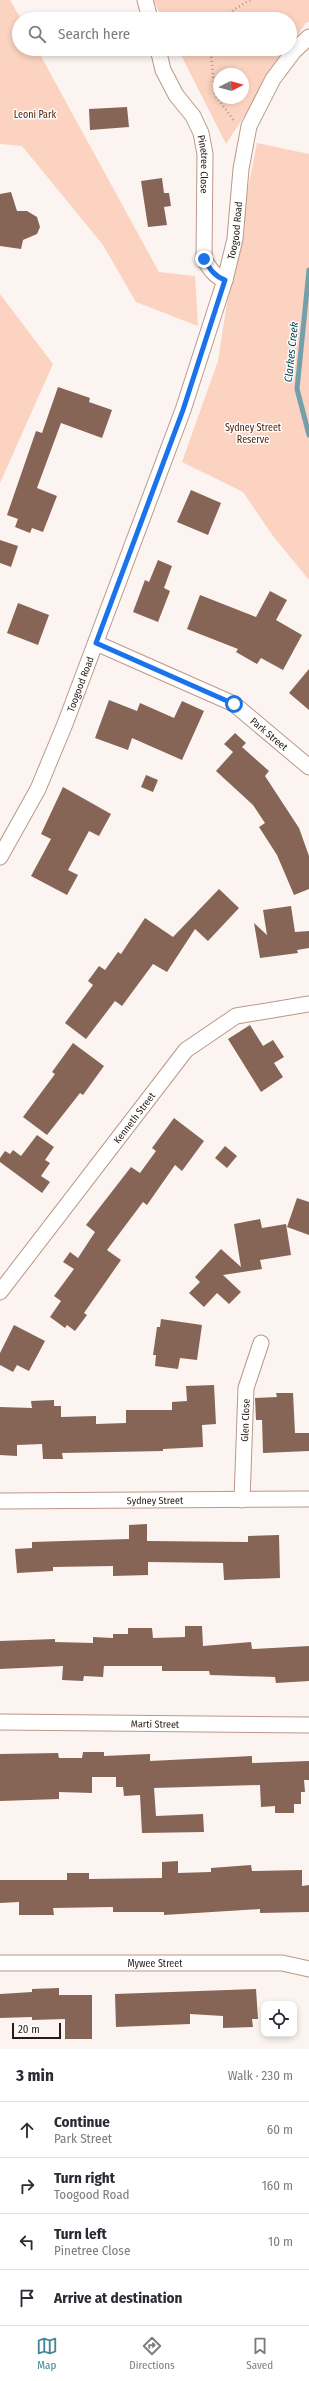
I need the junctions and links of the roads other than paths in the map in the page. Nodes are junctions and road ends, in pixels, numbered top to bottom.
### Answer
1 (145, 0) edge
2 (148, 12) edge
3 (309, 37) edge
4 (297, 48) edge
5 (160, 56) edge
6 (290, 56) edge
7 (225, 280) junction
8 (96, 643) junction
9 (309, 767) edge
10 (0, 857) edge
11 (309, 1004) edge
12 (0, 1292) edge
13 (261, 1343) dead end
14 (242, 1500) junction
15 (309, 1500) edge
16 (0, 1501) edge
17 (0, 1722) edge
18 (309, 1725) edge
19 (0, 1963) edge
20 (309, 1969) edge

1 - 2 street
3 - 4 street, Toogood Road
5 - 7 street, Pinetree Close
6 - 7 street, Toogood Road
7 - 8 street, Toogood Road
8 - 9 street, Park Street
8 - 10 street, Toogood Road
11 - 12 street, Kenneth Street
13 - 14 street, Glen Close
14 - 15 street, Sydney Street
14 - 16 street, Sydney Street
17 - 18 street, Marti Street
19 - 20 street, Mywee Street

